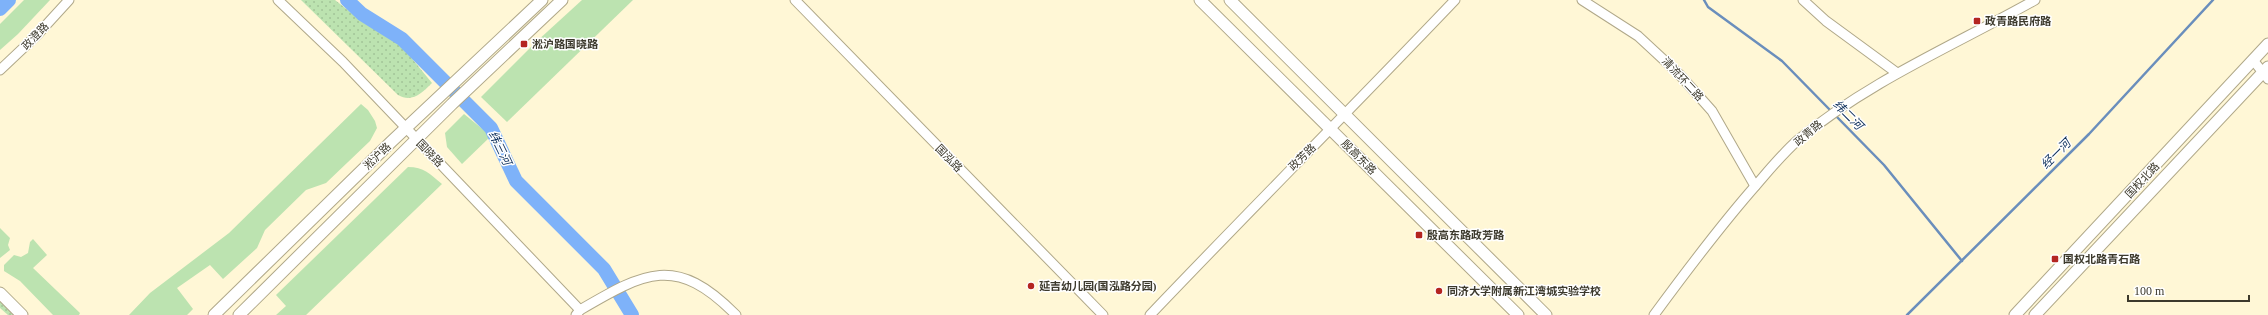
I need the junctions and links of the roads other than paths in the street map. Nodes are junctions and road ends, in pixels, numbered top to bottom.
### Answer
1 (68, 0) edge
2 (278, 0) edge
3 (542, 0) edge
4 (562, 0) edge
5 (795, 0) edge
6 (1200, 0) edge
7 (1230, 0) edge
8 (1455, 0) edge
9 (1582, 0) edge
10 (1803, 0) edge
11 (2035, 0) edge
12 (2268, 44) edge
13 (2253, 60) junction
14 (0, 70) edge
15 (2266, 72) edge
16 (1897, 73) junction
17 (1345, 115) junction
18 (406, 128) junction
19 (1332, 129) junction
20 (416, 139) junction
21 (1755, 186) junction
22 (0, 293) edge
23 (578, 312) edge
24 (22, 315) edge
25 (214, 315) edge
26 (239, 315) edge
27 (736, 315) edge
28 (1103, 315) edge
29 (1150, 315) edge
30 (1518, 315) edge
31 (1546, 315) edge
32 (1654, 315) edge
33 (2015, 315) edge
34 (2035, 315) edge

1 - 14 street, 政澄路
2 - 18 street, 国晓路
3 - 18 main road, 淞沪路
4 - 20 main road, 淞沪路
5 - 28 street, 国泓路
6 - 19 main road, 殷高东路
7 - 17 main road, 殷高东路
8 - 17 street, 政芳路
9 - 21 street, 清流环二路
10 - 16 street
11 - 16 street, 政青路
12 - 13 main road, 国权北路
13 - 15 street
13 - 33 main road, 国权北路
15 - 34 main road, 国权北路
16 - 21 street, 政青路
17 - 19 street, 政芳路
17 - 31 main road, 殷高东路
18 - 20 street, 国晓路
18 - 25 main road, 淞沪路
19 - 29 street, 政芳路
19 - 30 main road, 殷高东路
20 - 23 street, 国晓路
20 - 26 main road, 淞沪路
21 - 32 street, 政青路
22 - 24 main road
23 - 27 street

